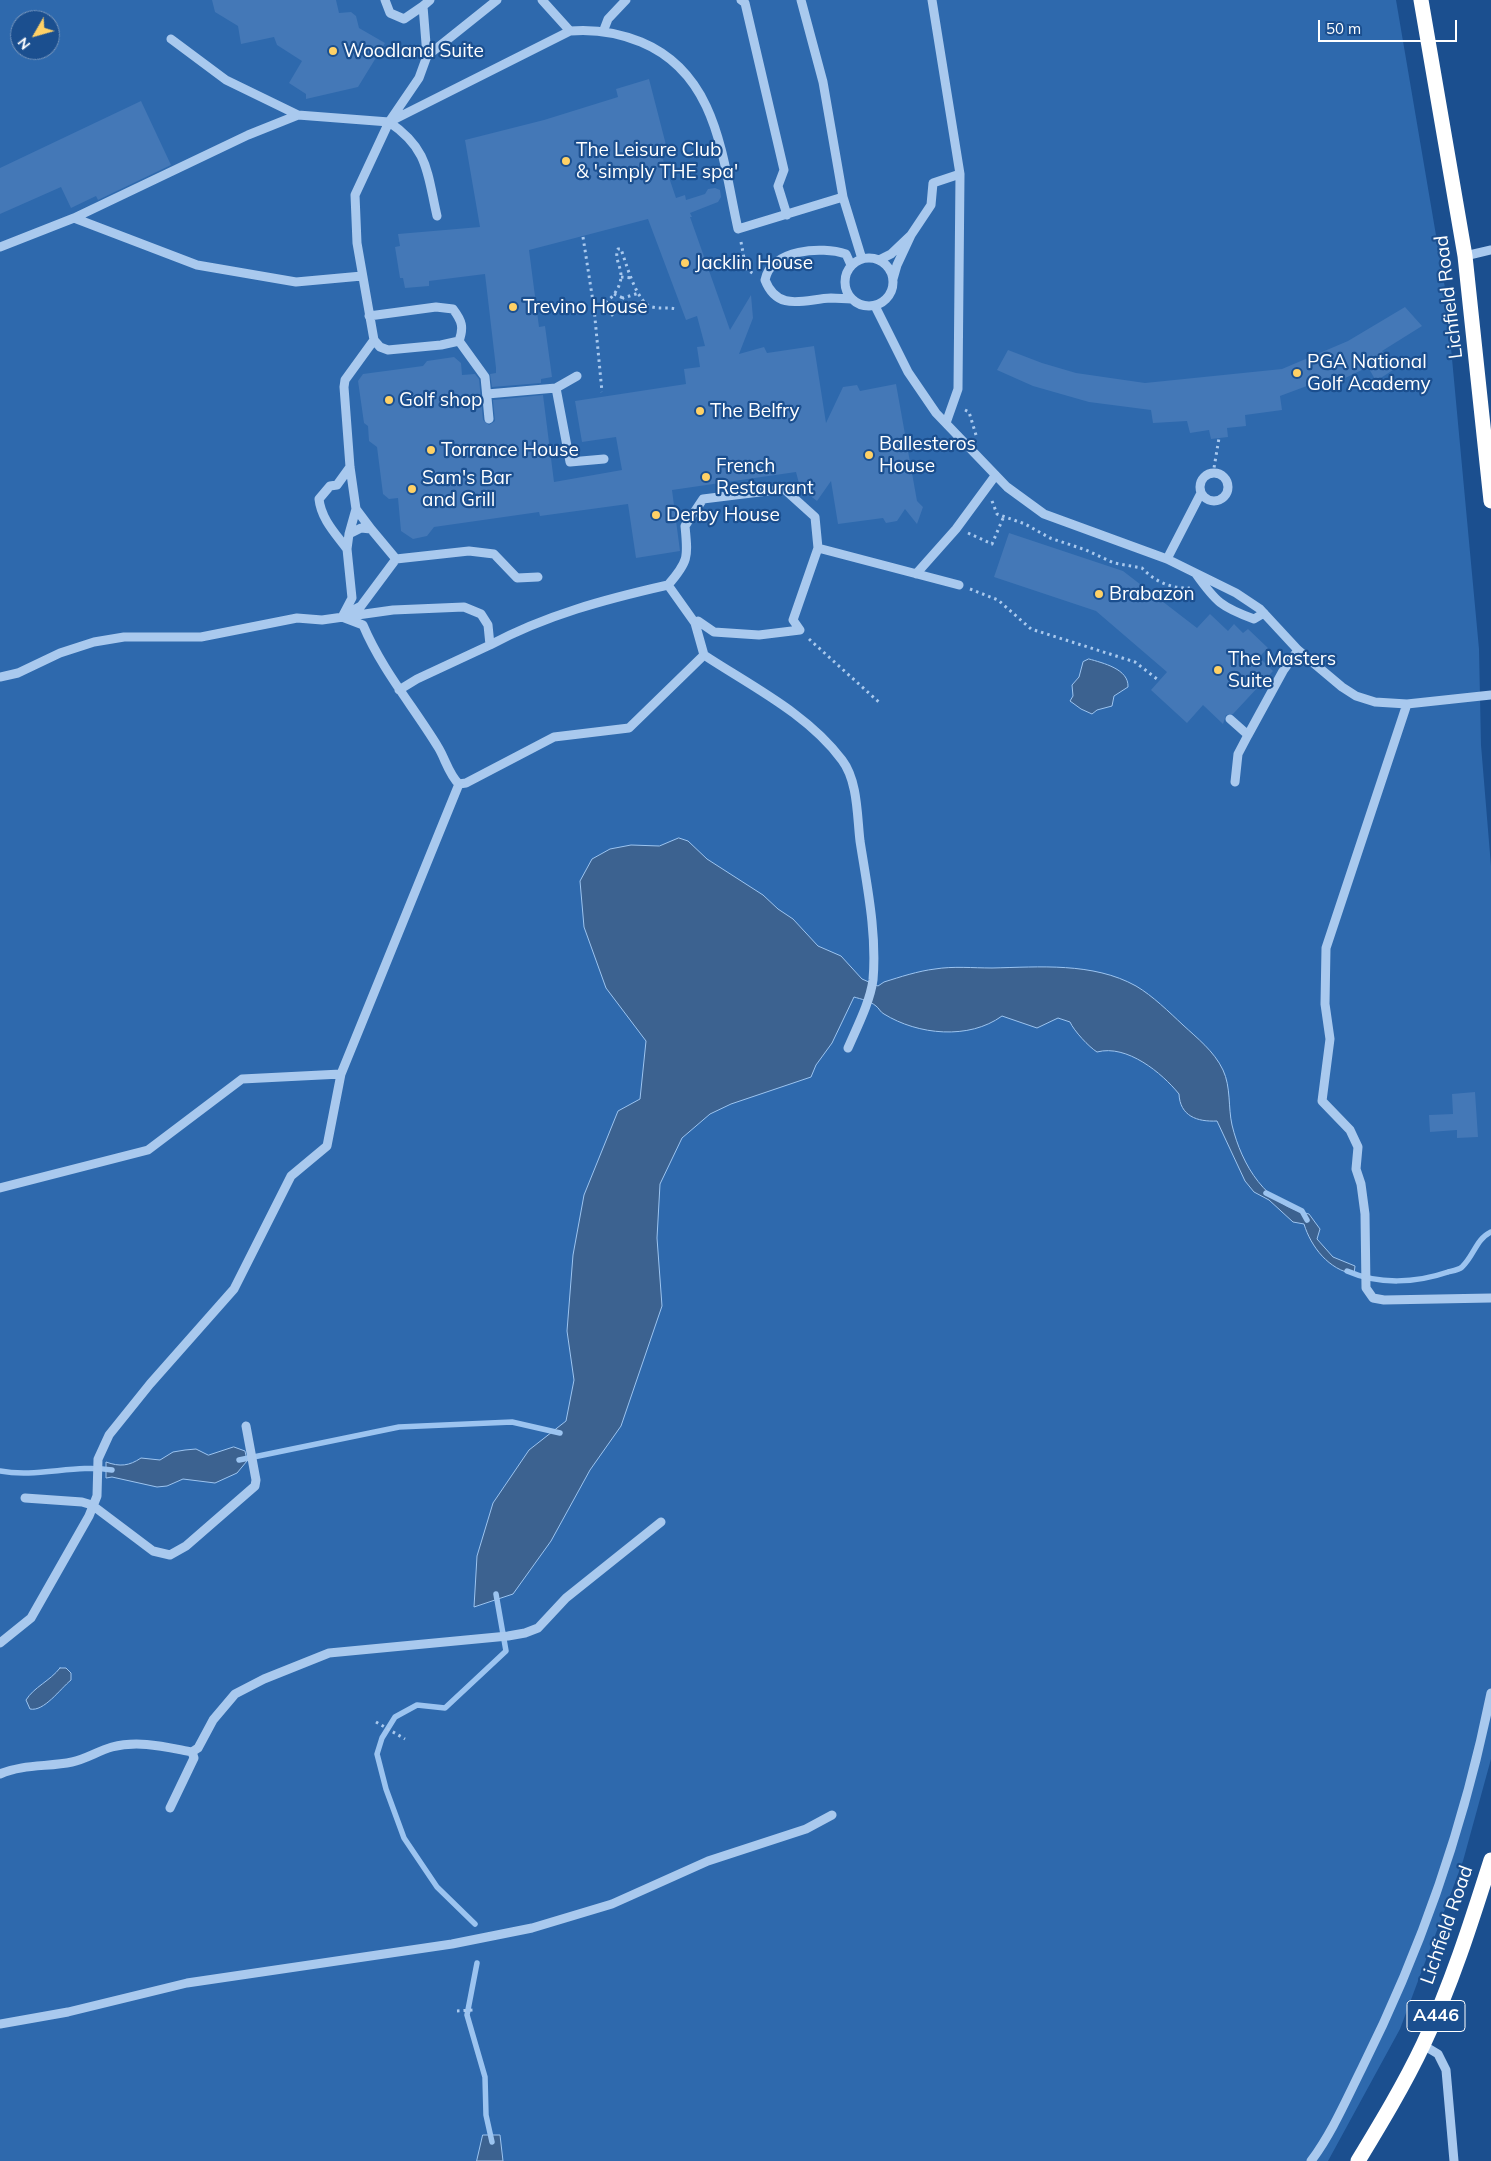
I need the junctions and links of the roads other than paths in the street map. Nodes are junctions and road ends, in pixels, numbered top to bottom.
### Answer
1 (385, 0) edge
2 (497, 0) edge
3 (542, 0) edge
4 (626, 0) edge
5 (742, 0) edge
6 (802, 0) edge
7 (932, 0) edge
8 (1421, 0) edge
9 (427, 3) edge
10 (570, 31) junction
11 (603, 32) junction
12 (171, 39) dead end
13 (427, 56) junction
14 (298, 115) junction
15 (389, 122) junction
16 (960, 174) junction
17 (843, 197) junction
18 (787, 215) junction
19 (437, 216) dead end
20 (74, 218) junction
21 (911, 235) junction
22 (0, 247) edge
23 (1491, 250) edge
24 (1465, 256) junction
25 (862, 259) junction
26 (879, 260) junction
27 (851, 265) junction
28 (362, 276) junction
29 (893, 279) junction
30 (851, 299) junction
31 (875, 306) junction
32 (369, 316) junction
33 (374, 340) junction
34 (459, 341) junction
35 (577, 376) dead end
36 (556, 388) junction
37 (487, 394) junction
38 (489, 419) dead end
39 (946, 423) junction
40 (604, 459) dead end
41 (350, 467) junction
42 (995, 476) junction
43 (1201, 493) junction
44 (1491, 501) edge
45 (356, 509) junction
46 (371, 529) junction
47 (349, 534) junction
48 (818, 548) junction
49 (347, 550) junction
50 (836, 553) junction
51 (396, 559) junction
52 (1167, 559) junction
53 (814, 562) junction
54 (1195, 573) junction
55 (916, 574) junction
56 (538, 577) dead end
57 (668, 585) junction
58 (958, 585) road end
59 (352, 598) junction
60 (362, 606) junction
61 (1264, 613) junction
62 (372, 614) junction
63 (342, 617) junction
64 (695, 623) junction
65 (363, 625) junction
66 (714, 632) junction
67 (490, 645) junction
68 (702, 645) junction
69 (1298, 650) junction
70 (704, 658) junction
71 (0, 677) edge
72 (400, 690) junction
73 (1491, 695) edge
74 (1408, 704) junction
75 (1230, 719) dead end
76 (1248, 735) junction
77 (1235, 782) dead end
78 (459, 784) junction
79 (848, 1048) dead end
80 (341, 1074) junction
81 (0, 1188) edge
82 (1491, 1298) edge
83 (246, 1426) dead end
84 (25, 1498) dead end
85 (92, 1505) junction
86 (662, 1522) dead end
87 (0, 1643) edge
88 (1491, 1693) edge
89 (195, 1753) junction
90 (0, 1774) edge
91 (170, 1808) dead end
92 (832, 1815) dead end
93 (1491, 1860) edge
94 (0, 2024) edge
95 (1423, 2045) junction
96 (1310, 2161) edge
97 (1358, 2161) edge
98 (1454, 2161) edge

1 - 9 lane
2 - 13 lane
3 - 10 lane
4 - 11 lane
5 - 18 lane
6 - 17 lane
7 - 16 lane
8 - 24 highway, Lichfield Road
9 - 13 lane
10 - 11 lane
10 - 15 lane
11 - 18 lane
12 - 14 lane
13 - 15 lane
14 - 15 lane
14 - 20 lane
15 - 19 lane
15 - 28 lane
16 - 21 lane
16 - 39 lane
17 - 18 lane
17 - 25 lane
20 - 22 lane
20 - 28 lane
21 - 26 lane
21 - 29 lane
23 - 24 lane
24 - 44 highway, Lichfield Road
25 - 26 lane
25 - 27 lane
26 - 29 lane
27 - 30 lane
27 - 30 lane
28 - 32 lane
29 - 31 lane
30 - 31 lane
31 - 39 lane
32 - 33 lane
32 - 34 lane
33 - 34 lane
33 - 41 lane
34 - 37 lane
35 - 36 lane
36 - 37 lane
36 - 40 lane
37 - 38 lane
39 - 42 lane
41 - 45 lane
41 - 49 lane
42 - 52 lane
42 - 55 lane
43 - 43 lane
43 - 52 lane
45 - 46 lane
45 - 47 lane
46 - 47 lane
46 - 51 lane
47 - 49 lane
48 - 50 lane
48 - 53 lane
48 - 57 lane
49 - 59 lane
50 - 53 lane
50 - 55 lane
51 - 56 lane
51 - 60 lane
52 - 54 lane
53 - 66 lane
54 - 61 lane
54 - 61 lane
55 - 58 lane
57 - 64 lane
57 - 67 lane
59 - 60 lane
59 - 63 lane
60 - 62 lane
60 - 63 lane
61 - 69 lane
62 - 63 lane
62 - 65 lane
62 - 67 lane
63 - 65 lane
63 - 71 lane
64 - 66 lane
64 - 68 lane
65 - 72 lane
66 - 68 lane
67 - 72 lane
68 - 70 lane
69 - 74 lane
69 - 76 lane
70 - 78 lane
70 - 79 lane
72 - 78 lane
73 - 74 lane
74 - 82 lane
75 - 76 lane
76 - 77 lane
78 - 80 lane
80 - 81 lane
80 - 85 lane
83 - 85 lane
84 - 85 lane
85 - 87 lane
86 - 89 lane
88 - 96 lane
89 - 90 lane
89 - 91 lane
92 - 94 lane
93 - 95 highway, Lichfield Road / A446
95 - 97 highway, Lichfield Road / A446
95 - 98 lane

